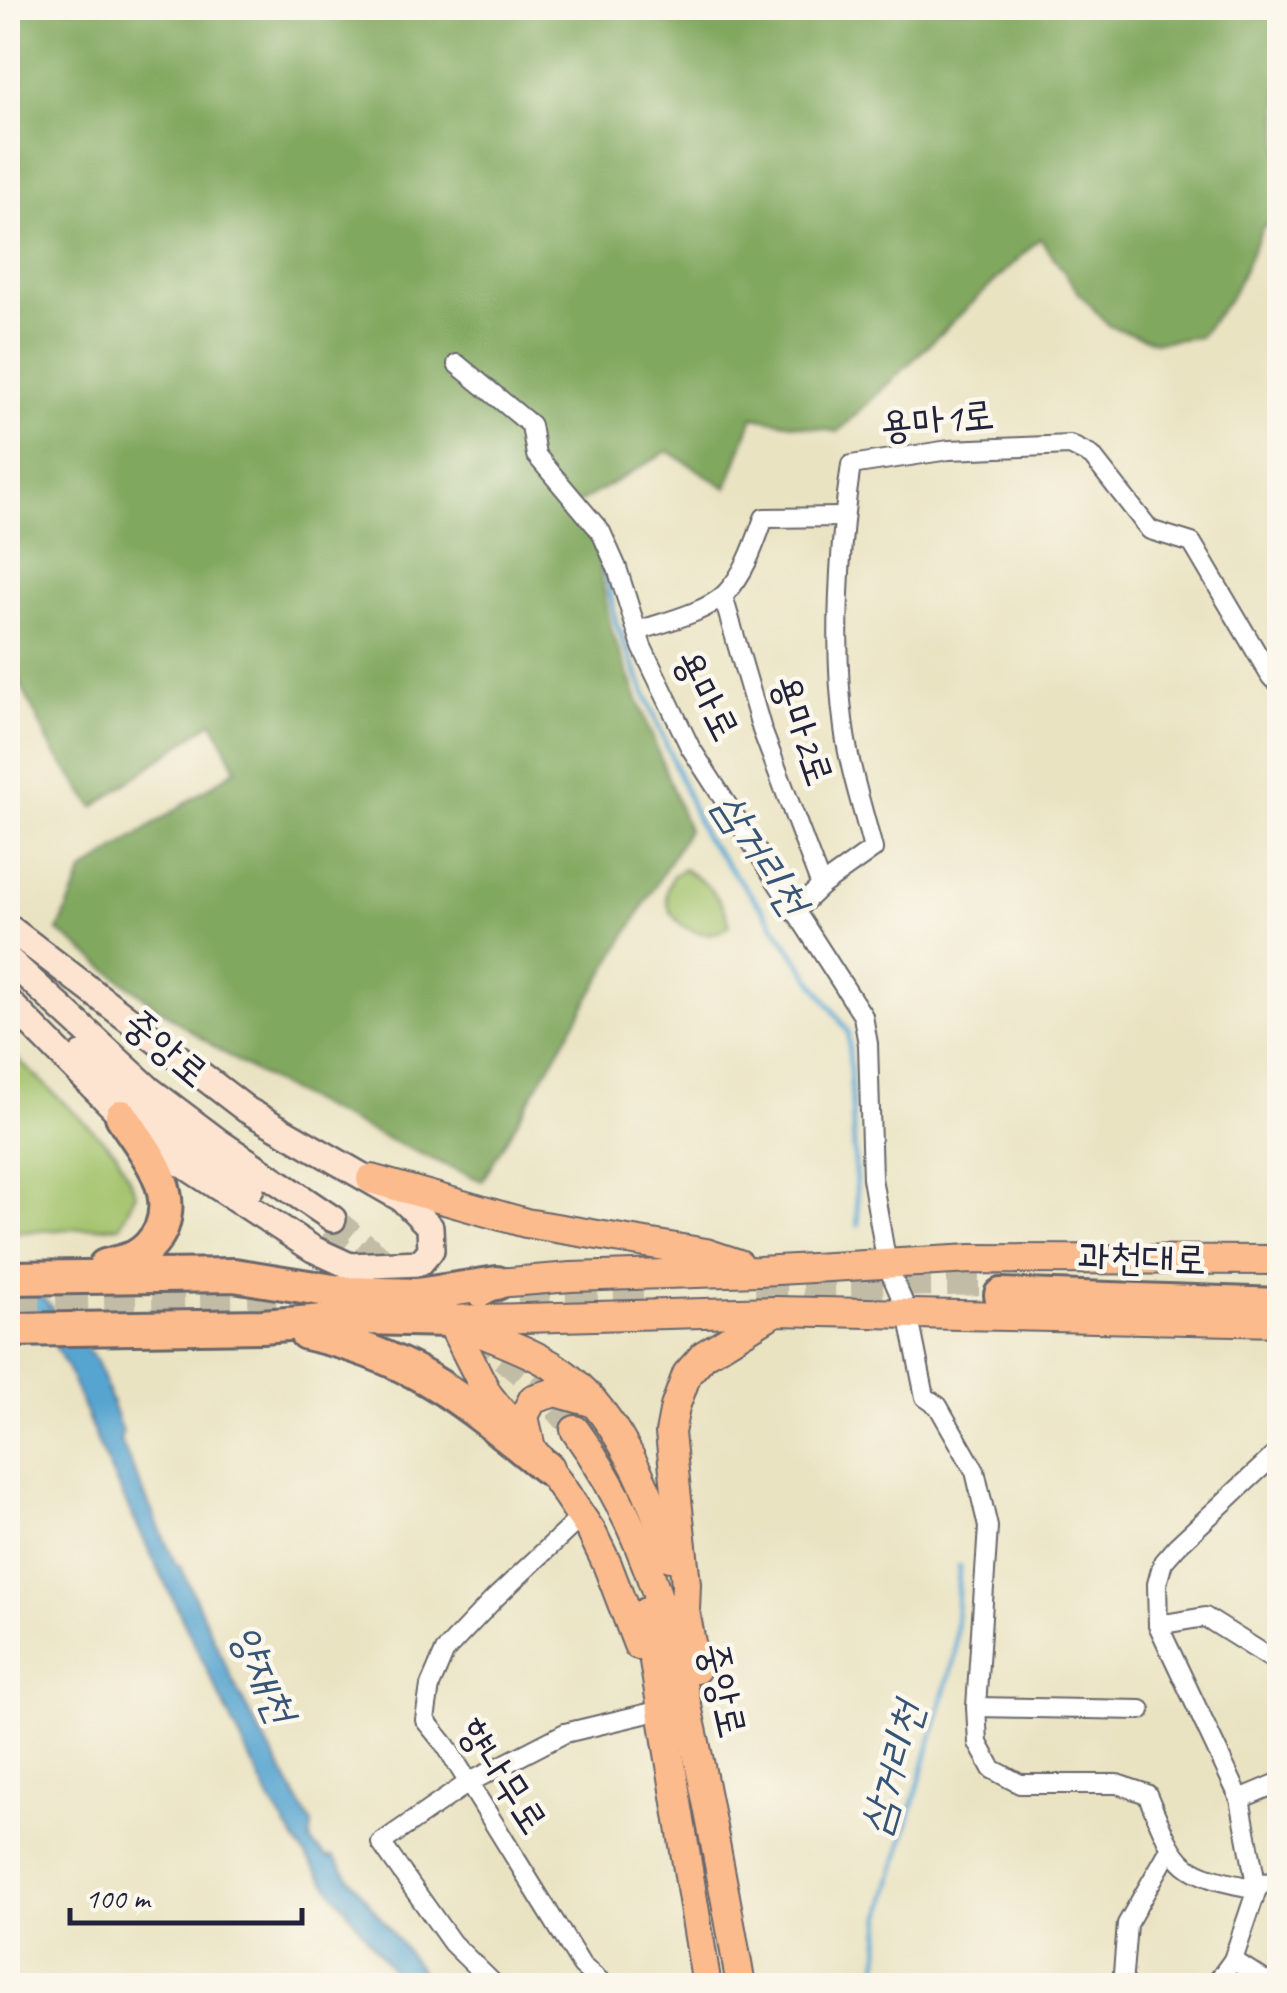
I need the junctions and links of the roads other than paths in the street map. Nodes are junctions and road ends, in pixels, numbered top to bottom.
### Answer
1 (457, 364) dead end
2 (843, 516) junction
3 (723, 596) junction
4 (638, 631) junction
5 (1280, 683) edge
6 (820, 886) junction
7 (794, 912) junction
8 (8, 927) edge
9 (8, 960) edge
10 (8, 998) edge
11 (122, 1116) junction
12 (371, 1178) junction
13 (431, 1250) junction
14 (1280, 1260) edge
15 (349, 1266) junction
16 (887, 1266) junction
17 (759, 1272) junction
18 (75, 1276) junction
19 (8, 1278) edge
20 (497, 1283) junction
21 (1280, 1284) edge
22 (417, 1295) junction
23 (1280, 1305) edge
24 (775, 1310) junction
25 (908, 1313) junction
26 (450, 1320) junction
27 (1280, 1322) edge
28 (262, 1326) junction
29 (8, 1330) edge
30 (594, 1403) junction
31 (554, 1448) junction
32 (1280, 1450) edge
33 (581, 1517) junction
34 (685, 1611) junction
35 (1158, 1626) junction
36 (1280, 1664) edge
37 (976, 1708) junction
38 (1141, 1710) dead end
39 (653, 1712) junction
40 (667, 1746) junction
41 (697, 1755) junction
42 (1280, 1782) edge
43 (468, 1783) junction
44 (1240, 1799) junction
45 (1170, 1849) junction
46 (1280, 1881) edge
47 (1257, 1889) junction
48 (1233, 1960) junction
49 (604, 1985) edge
50 (496, 1986) edge
51 (707, 1986) edge
52 (740, 1986) edge
53 (1122, 1986) edge
54 (1214, 1986) edge
55 (1273, 1986) edge

1 - 4 street, 용마로
2 - 3 street
2 - 5 street, 용마1로
2 - 6 street, 용마1로
3 - 4 street
3 - 6 street, 용마2로
4 - 7 street, 용마로
6 - 7 street, 용마1로
7 - 16 street, 용마로
8 - 12 street
9 - 10 street, 중앙로
10 - 11 street
11 - 15 street
11 - 18 highway
12 - 13 street
12 - 17 main road
13 - 15 street
13 - 22 street
14 - 16 main road
15 - 22 street
16 - 17 main road
16 - 25 street, 용마로
17 - 20 main road
18 - 19 highway
18 - 22 highway
20 - 22 highway
20 - 26 main road
21 - 23 highway, 과천대로
22 - 26 main road
24 - 25 main road
24 - 26 main road
24 - 34 main road
25 - 27 main road
25 - 37 street, 용마로
26 - 28 highway
26 - 30 main road
26 - 31 main road
28 - 29 highway
28 - 31 highway
30 - 31 main road
30 - 34 main road
31 - 33 main road
31 - 40 main road, 중앙로
31 - 41 main road, 중앙로
32 - 35 street
33 - 39 main road
33 - 43 street, 향나무로
34 - 41 main road
35 - 36 street
35 - 44 street
37 - 38 street
37 - 45 street, 용마로
39 - 40 main road
39 - 43 street
40 - 51 main road, 중앙로
41 - 52 main road, 중앙로
42 - 44 street
43 - 49 street, 향나무로
43 - 50 street
44 - 47 street
45 - 47 street
45 - 53 street
46 - 47 street
47 - 48 street
48 - 54 street
48 - 55 street

